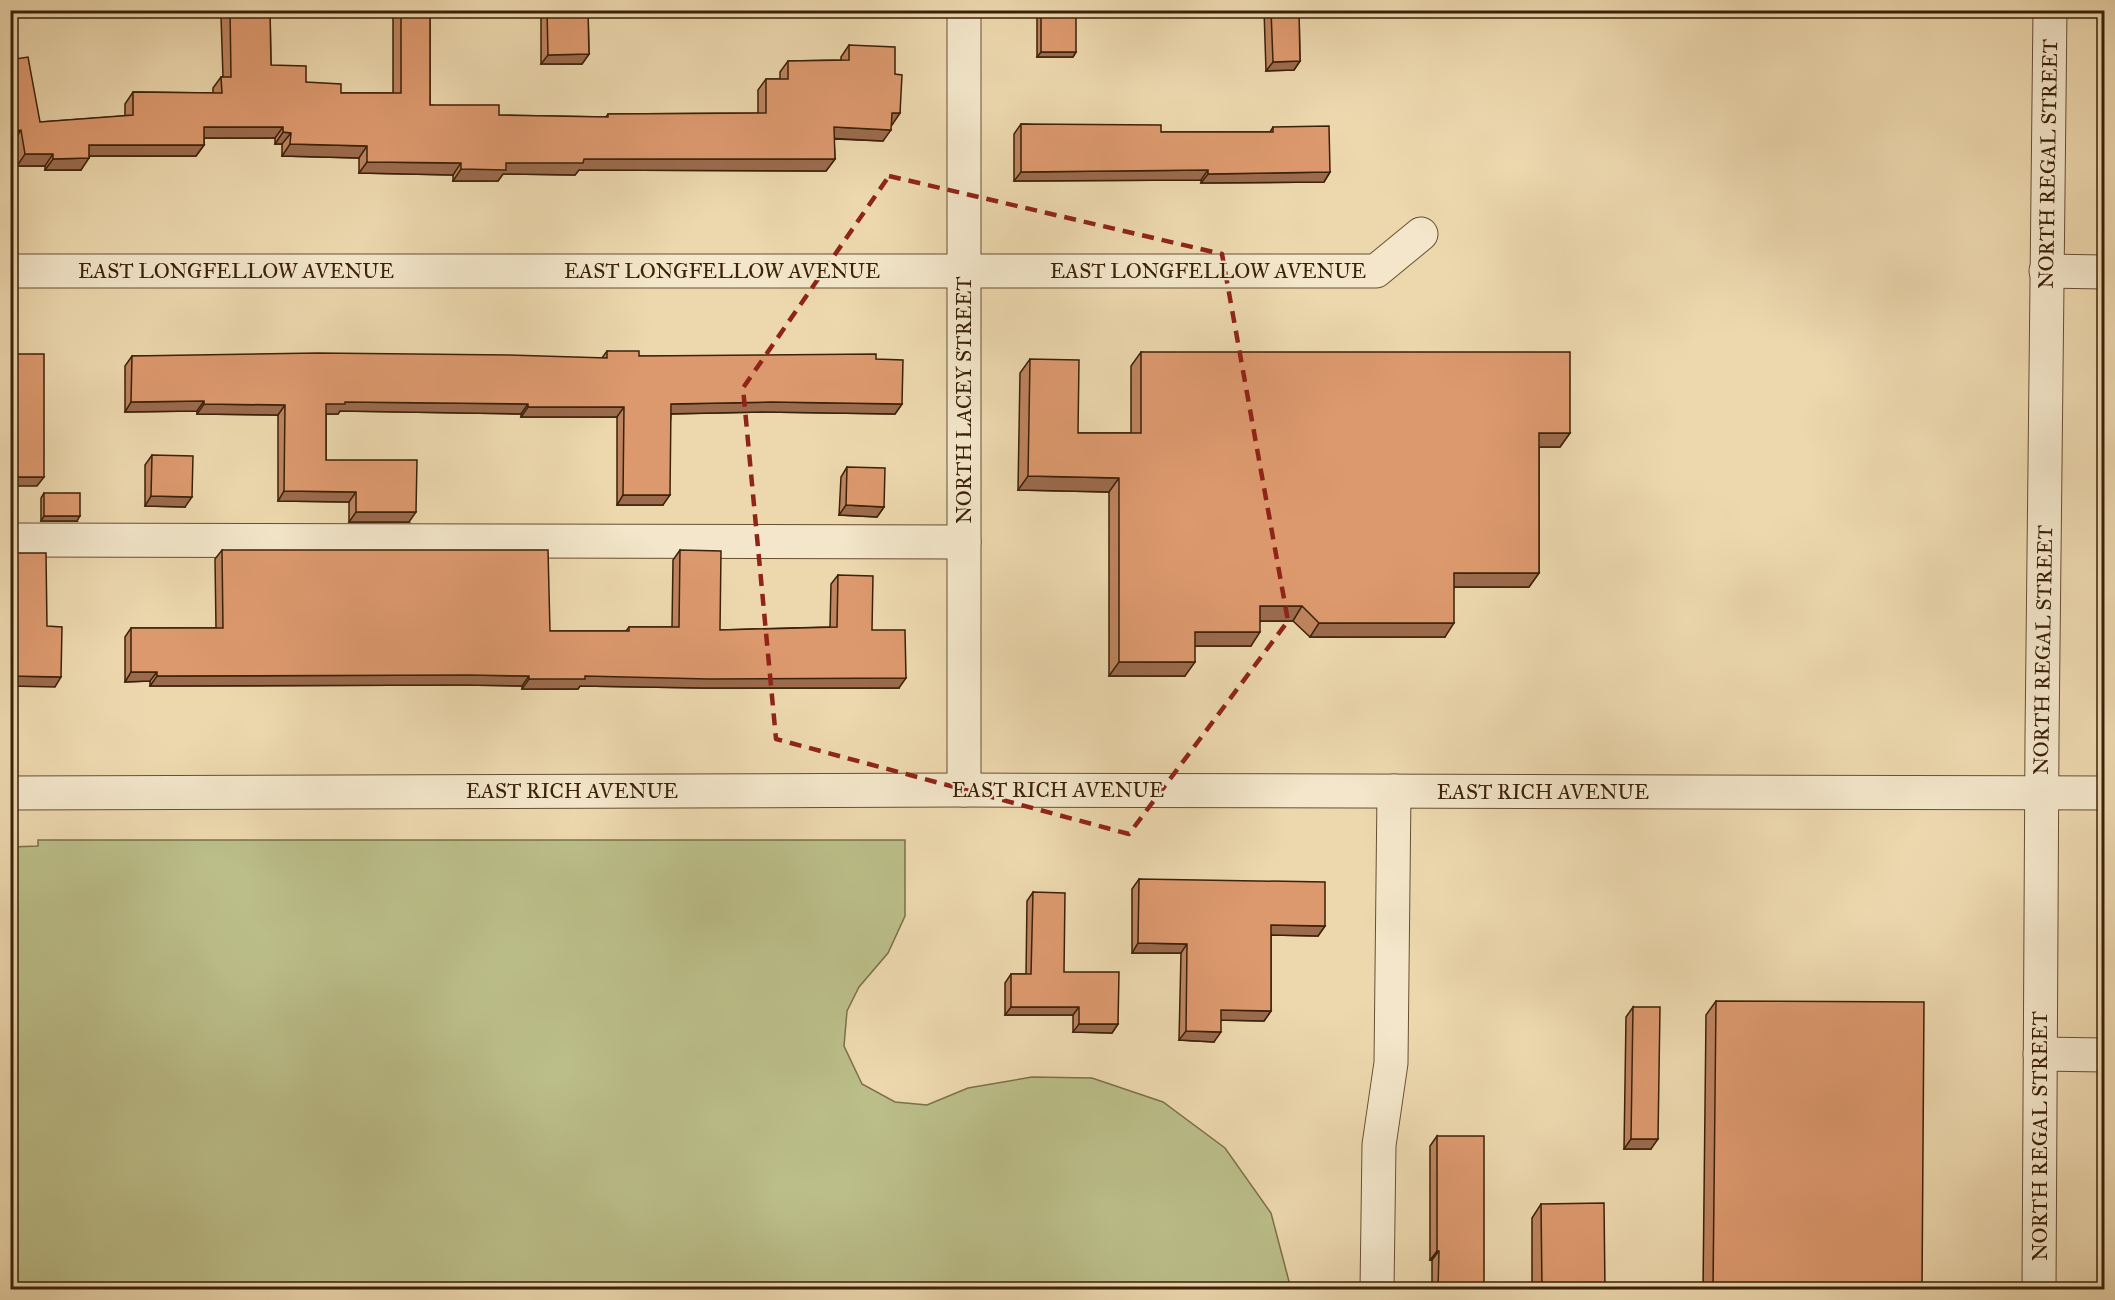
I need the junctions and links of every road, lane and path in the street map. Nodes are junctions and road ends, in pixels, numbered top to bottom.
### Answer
1 (964, 10) edge
2 (2050, 10) edge
3 (1420, 234) dead end
4 (10, 271) edge
5 (964, 271) junction
6 (2046, 271) junction
7 (2104, 272) edge
8 (10, 540) edge
9 (964, 542) junction
10 (964, 790) junction
11 (1394, 791) junction
12 (10, 793) edge
13 (2041, 793) junction
14 (2104, 793) edge
15 (2040, 1054) junction
16 (2104, 1055) edge
17 (1377, 1290) edge
18 (2039, 1290) edge

1 - 5 street, NORTH LACEY STREET
2 - 6 street, NORTH REGAL STREET
3 - 5 street, EAST LONGFELLOW AVENUE
4 - 5 street, EAST LONGFELLOW AVENUE
5 - 9 street, NORTH LACEY STREET
6 - 7 street
6 - 13 street, NORTH REGAL STREET
8 - 9 street
9 - 10 street, NORTH LACEY STREET
10 - 11 street, EAST RICH AVENUE
10 - 12 street, EAST RICH AVENUE
11 - 13 street, EAST RICH AVENUE
11 - 17 street
13 - 14 street, EAST RICH AVENUE
13 - 15 street, NORTH REGAL STREET
15 - 16 street
15 - 18 street, NORTH REGAL STREET

